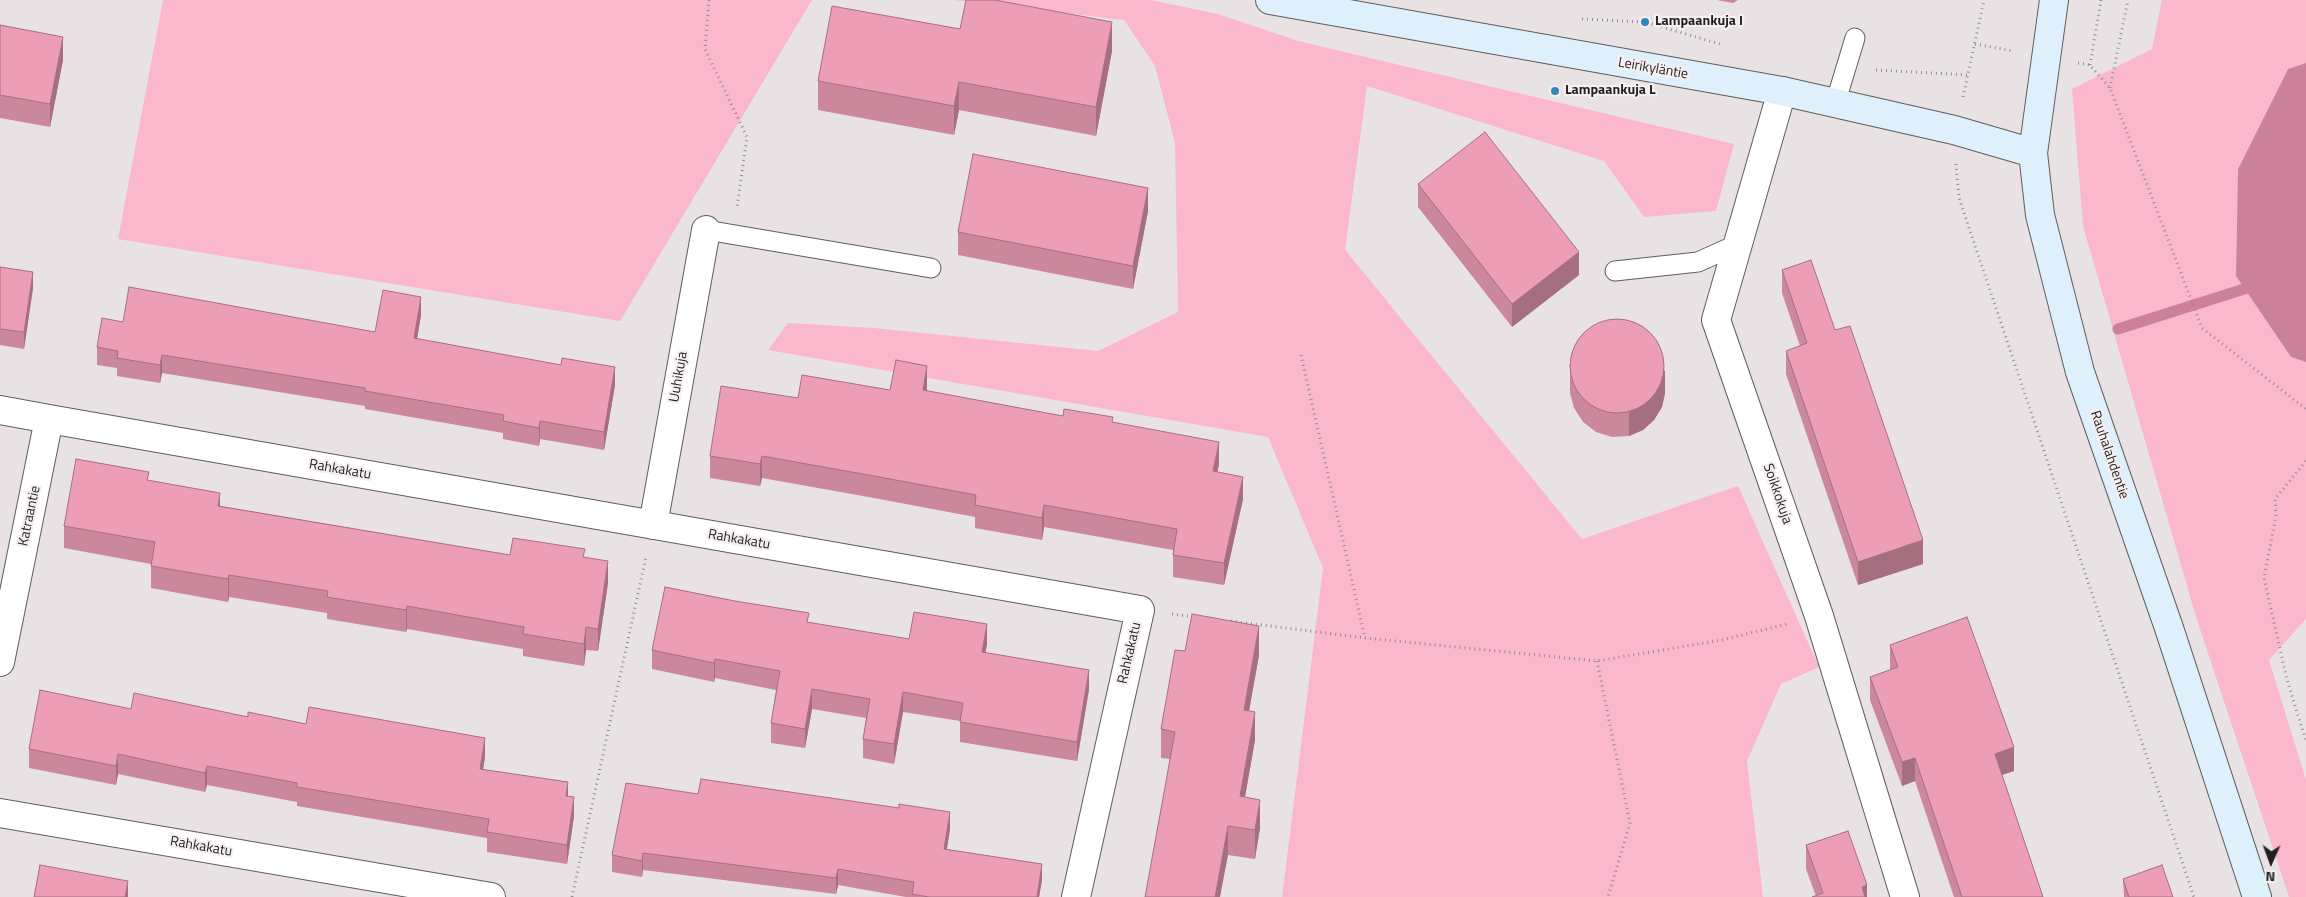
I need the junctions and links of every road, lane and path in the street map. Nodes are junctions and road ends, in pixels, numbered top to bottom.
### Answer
1 (709, 0) edge
2 (1270, 0) edge
3 (1984, 0) edge
4 (2054, 0) edge
5 (2101, 0) edge
6 (2128, 0) edge
7 (1855, 38) dead end
8 (2110, 88) junction
9 (1782, 91) junction
10 (1836, 104) junction
11 (1954, 130) junction
12 (2033, 153) junction
13 (706, 230) joint
14 (733, 234) junction
15 (1738, 244) junction
16 (931, 268) dead end
17 (1615, 271) dead end
18 (1301, 355) dead end
19 (2306, 409) edge
20 (0, 410) edge
21 (49, 419) junction
22 (2306, 461) edge
23 (653, 525) junction
24 (1140, 610) junction
25 (1819, 616) junction
26 (1198, 617) edge
27 (1228, 621) edge
28 (1365, 638) junction
29 (1597, 661) junction
30 (0, 662) edge
31 (2306, 741) edge
32 (0, 813) edge
33 (491, 897) edge
34 (572, 897) edge
35 (1076, 897) edge
36 (1608, 897) edge
37 (1905, 897) edge
38 (2194, 897) edge
39 (2257, 897) edge

1 - 14 path
2 - 9 main road, Leirikyläntie
3 - 11 path
4 - 12 main road, Rauhalahdentie
5 - 8 path
6 - 8 path
7 - 10 lane
8 - 19 path
9 - 10 main road, Leirikyläntie
9 - 15 street, Soikkokuja
10 - 11 main road, Leirikyläntie
11 - 12 main road, Leirikyläntie
11 - 38 path
12 - 39 main road, Rauhalahdentie
13 - 14 lane
13 - 23 street, Uuhikuja
14 - 16 lane
15 - 17 lane
15 - 25 street, Soikkokuja
18 - 28 path
20 - 21 street
21 - 23 street, Rahkakatu
21 - 30 street, Katraantie
22 - 31 path
23 - 24 street, Rahkakatu
23 - 34 path
24 - 26 path
24 - 35 street, Rahkakatu
25 - 29 path
25 - 37 street, Soikkokuja
27 - 28 path
28 - 29 path
29 - 36 path
32 - 33 street, Rahkakatu

